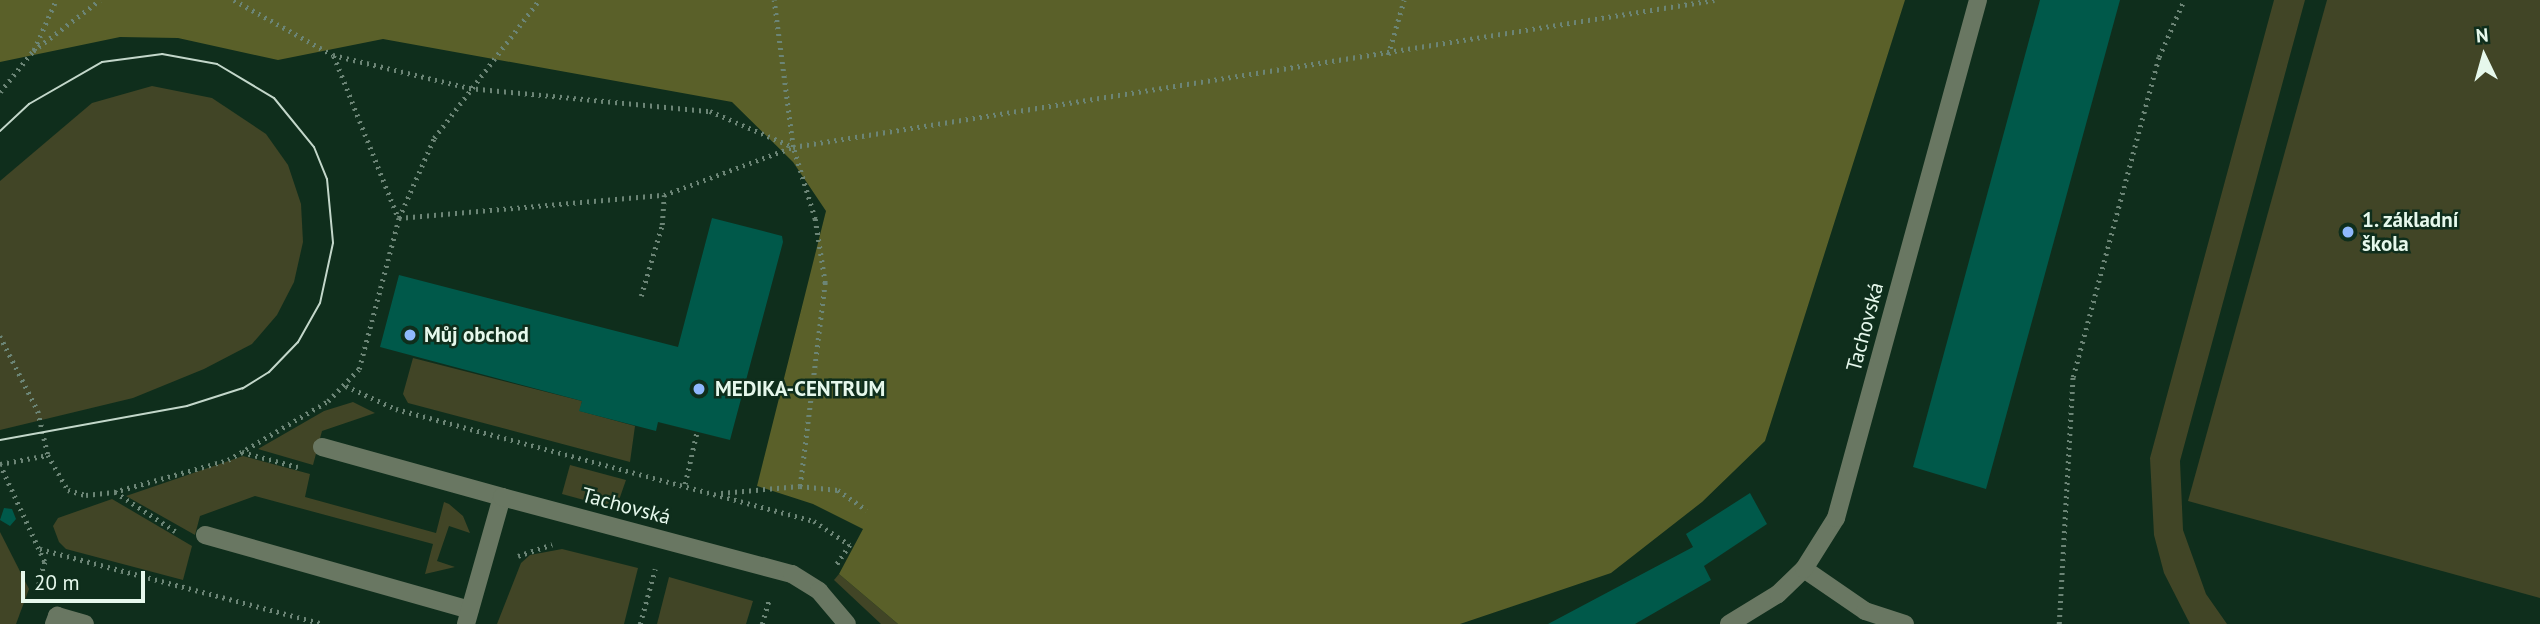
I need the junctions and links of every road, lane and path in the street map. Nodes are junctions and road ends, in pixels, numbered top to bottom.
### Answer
1 (56, 0) edge
2 (100, 0) edge
3 (234, 0) edge
4 (539, 0) edge
5 (774, 0) edge
6 (1404, 0) edge
7 (1714, 0) edge
8 (1978, 0) edge
9 (2184, 0) edge
10 (33, 51) junction
11 (333, 55) junction
12 (1388, 55) junction
13 (469, 88) junction
14 (0, 92) edge
15 (793, 147) junction
16 (664, 195) junction
17 (399, 218) junction
18 (641, 296) dead end
19 (0, 336) edge
20 (346, 386) junction
21 (697, 431) dead end
22 (322, 447) joint
23 (242, 452) junction
24 (48, 455) junction
25 (685, 484) junction
26 (800, 486) junction
27 (114, 492) junction
28 (717, 493) junction
29 (502, 497) junction
30 (867, 510) dead end
31 (205, 535) joint
32 (559, 544) dead end
33 (40, 549) junction
34 (514, 562) dead end
35 (645, 565) dead end
36 (655, 568) junction
37 (1804, 569) junction
38 (668, 571) dead end
39 (819, 591) junction
40 (756, 594) dead end
41 (769, 598) junction
42 (35, 599) dead end
43 (777, 601) dead end
44 (468, 617) edge
45 (54, 624) edge
46 (85, 624) edge
47 (323, 624) edge
48 (640, 624) edge
49 (762, 624) edge
50 (847, 624) edge
51 (1729, 624) edge
52 (1905, 624) edge
53 (2059, 624) edge

1 - 10 path
2 - 10 path
3 - 11 path
4 - 13 path
5 - 15 path
6 - 12 path
7 - 12 path
8 - 37 street, Tachovská
9 - 53 path
10 - 14 path
11 - 13 path
11 - 17 path
12 - 15 path
13 - 15 path
13 - 17 path
15 - 16 path
15 - 26 path
16 - 17 path
16 - 18 path
17 - 20 path
19 - 24 path
20 - 23 path
20 - 25 path
21 - 25 path
22 - 23 path
22 - 29 street, Tachovská
23 - 27 path
24 - 27 path
24 - 33 path
25 - 28 path
26 - 28 path
26 - 30 path
27 - 31 path
28 - 39 path
29 - 39 street, Tachovská
29 - 44 street
31 - 44 street
32 - 34 path
33 - 42 path
33 - 47 path
35 - 36 path
36 - 38 path
36 - 48 path
37 - 51 street, Tachovská
37 - 52 street
39 - 50 street, Tachovská
40 - 41 path
41 - 43 path
41 - 49 path
45 - 46 street

